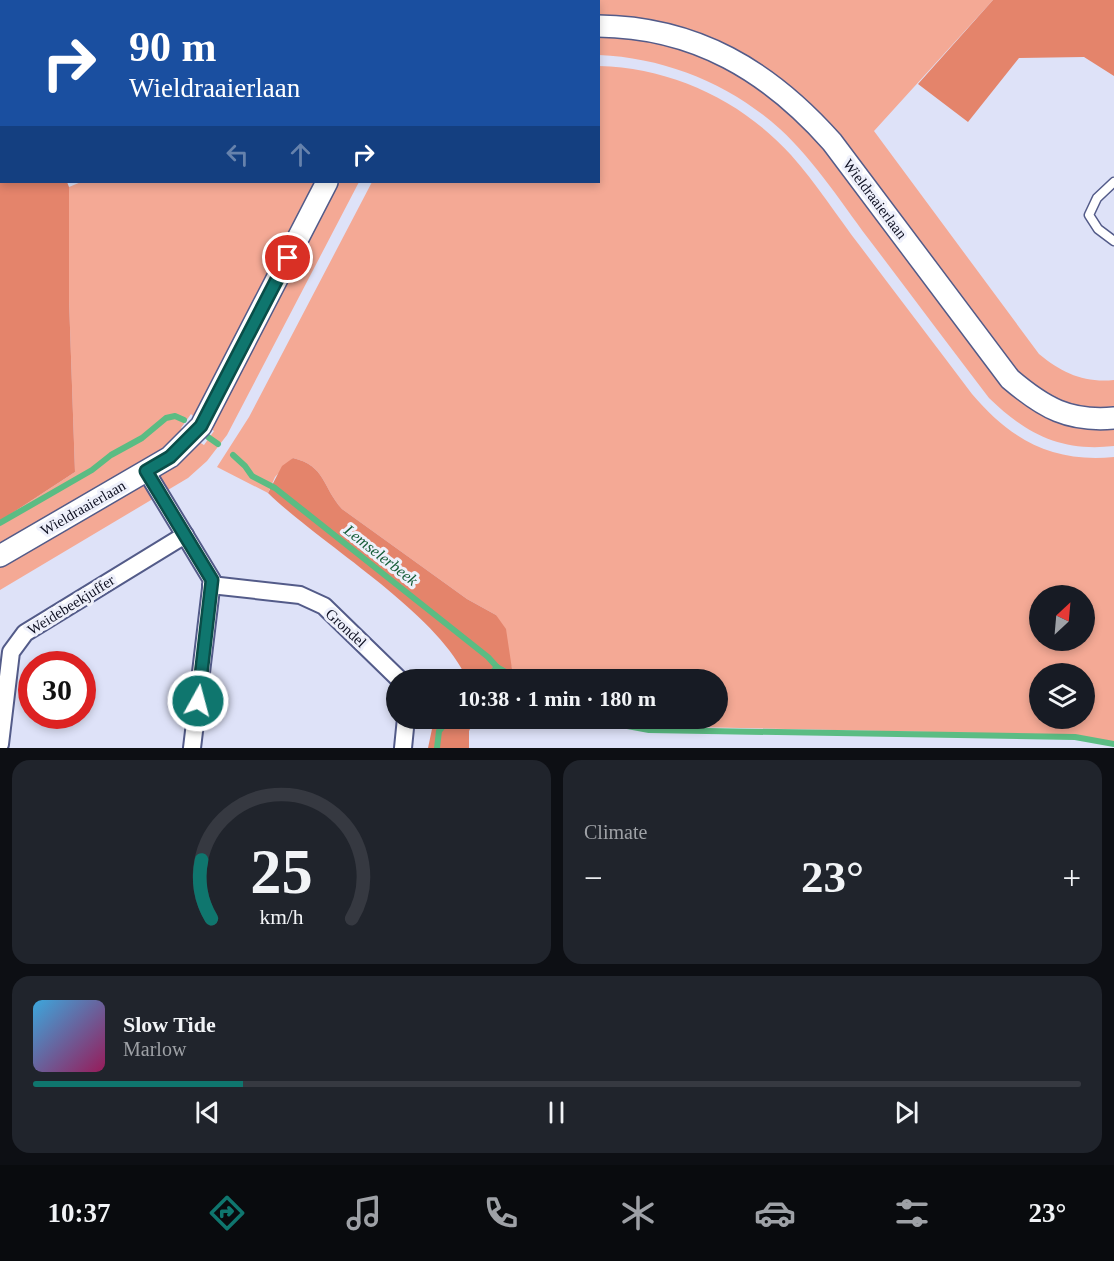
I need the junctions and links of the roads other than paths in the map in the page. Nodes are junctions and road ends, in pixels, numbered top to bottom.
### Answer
1 (600, 26) edge
2 (1114, 182) edge
3 (326, 183) edge
4 (1114, 241) edge
5 (1114, 418) edge
6 (146, 471) junction
7 (185, 535) junction
8 (0, 556) edge
9 (211, 585) junction
10 (389, 669) edge
11 (405, 729) edge
12 (0, 744) edge
13 (192, 748) edge
14 (403, 748) edge

1 - 5 street, Wieldraaierlaan
2 - 4 lane
3 - 6 street, Wieldraaierlaan
6 - 7 street
6 - 8 street, Wieldraaierlaan
7 - 9 street
7 - 12 street, Weidebeekjuffer
9 - 10 street, Grondel
9 - 13 street
11 - 14 street

